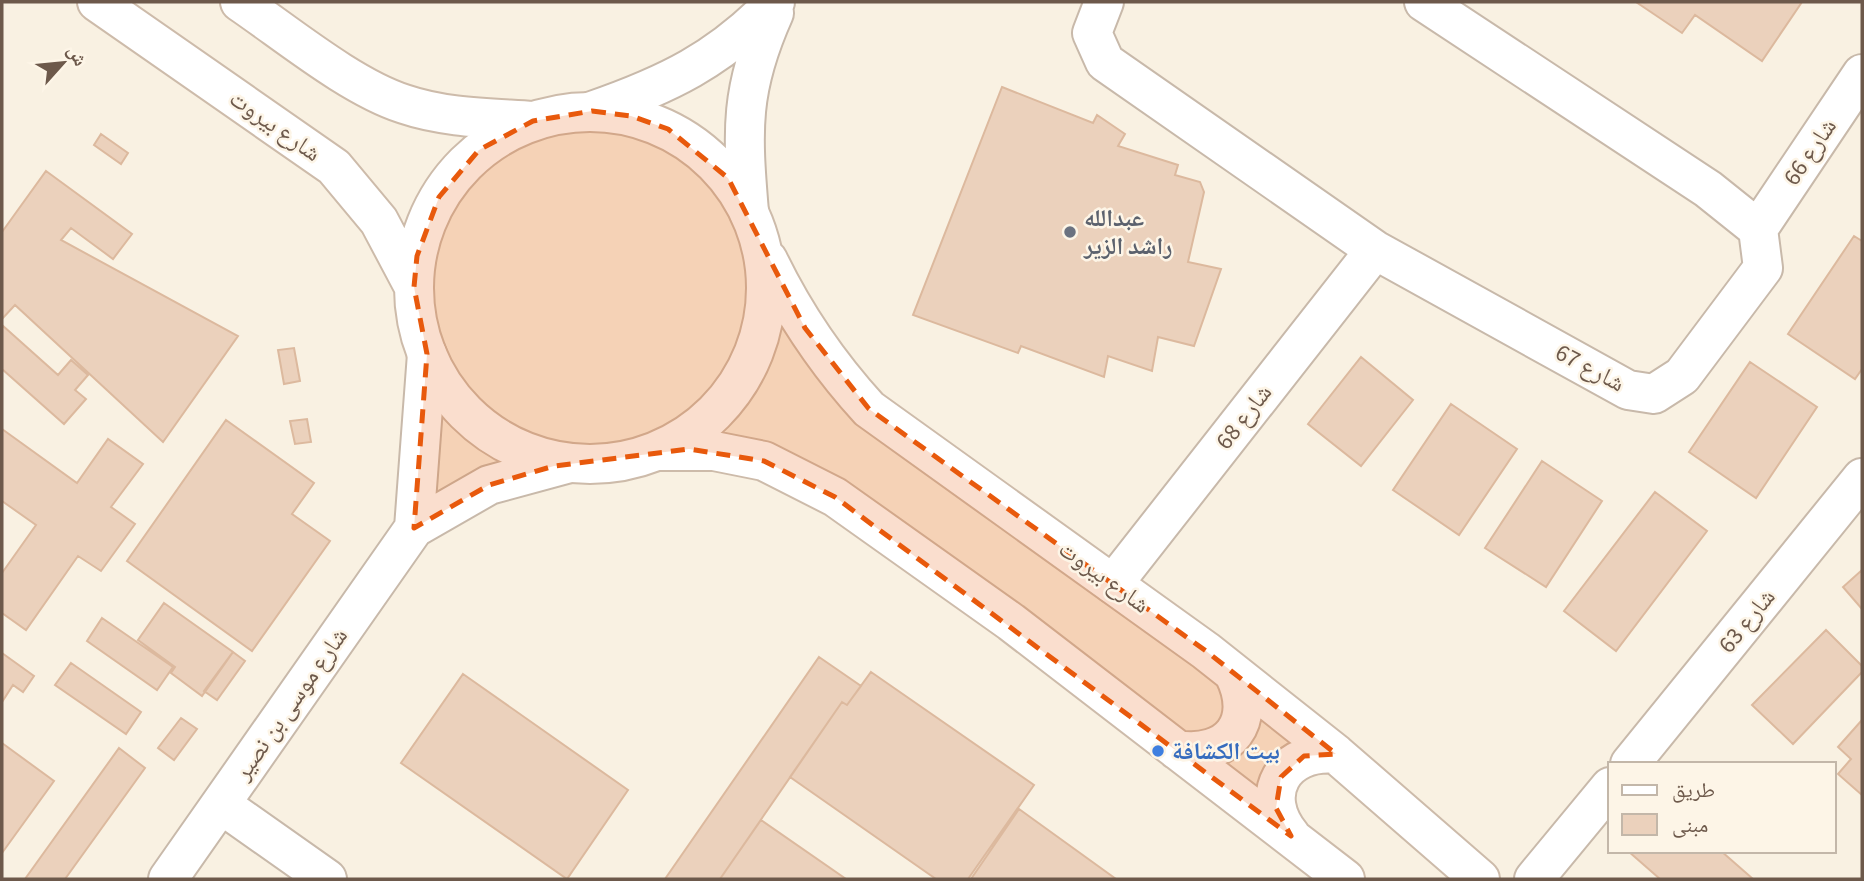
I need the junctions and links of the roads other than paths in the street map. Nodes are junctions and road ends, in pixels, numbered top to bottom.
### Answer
1 (97, 2) edge
2 (240, 2) edge
3 (777, 2) edge
4 (1104, 2) edge
5 (1424, 2) edge
6 (1862, 74) edge
7 (592, 111) junction
8 (533, 121) junction
9 (749, 212) junction
10 (1758, 229) junction
11 (762, 249) junction
12 (1375, 250) junction
13 (414, 287) junction
14 (427, 354) junction
15 (658, 451) junction
16 (570, 463) junction
17 (1862, 478) edge
18 (414, 528) junction
19 (1113, 584) junction
20 (1234, 674) junction
21 (1177, 750) junction
22 (1336, 754) junction
23 (1632, 762) edge
24 (1608, 790) edge
25 (222, 804) junction
26 (1291, 836) junction
27 (168, 879) edge
28 (327, 879) edge
29 (1345, 879) edge
30 (1480, 879) edge
31 (1534, 879) edge

1 - 13 main road, شارع بيروت
2 - 8 main road
3 - 7 main road
3 - 9 main road
4 - 12 main road, شارع 67
5 - 10 main road
6 - 10 main road, شارع 66
7 - 8 main road
7 - 9 main road
8 - 13 main road
9 - 11 main road
10 - 12 main road, شارع 67
11 - 15 main road
11 - 19 main road, شارع بيروت
12 - 19 main road, شارع 68
13 - 14 main road
14 - 16 main road
14 - 18 main road
15 - 16 main road
15 - 21 main road
16 - 18 main road, شارع موسى بن نصير
17 - 23 main road, شارع 63
18 - 25 main road, شارع موسى بن نصير
19 - 20 main road, شارع بيروت
20 - 21 main road
20 - 22 main road, شارع بيروت
21 - 26 main road
22 - 26 main road
22 - 30 main road, شارع بيروت
24 - 31 main road
25 - 27 main road, شارع موسى بن نصير
25 - 28 main road
26 - 29 main road

